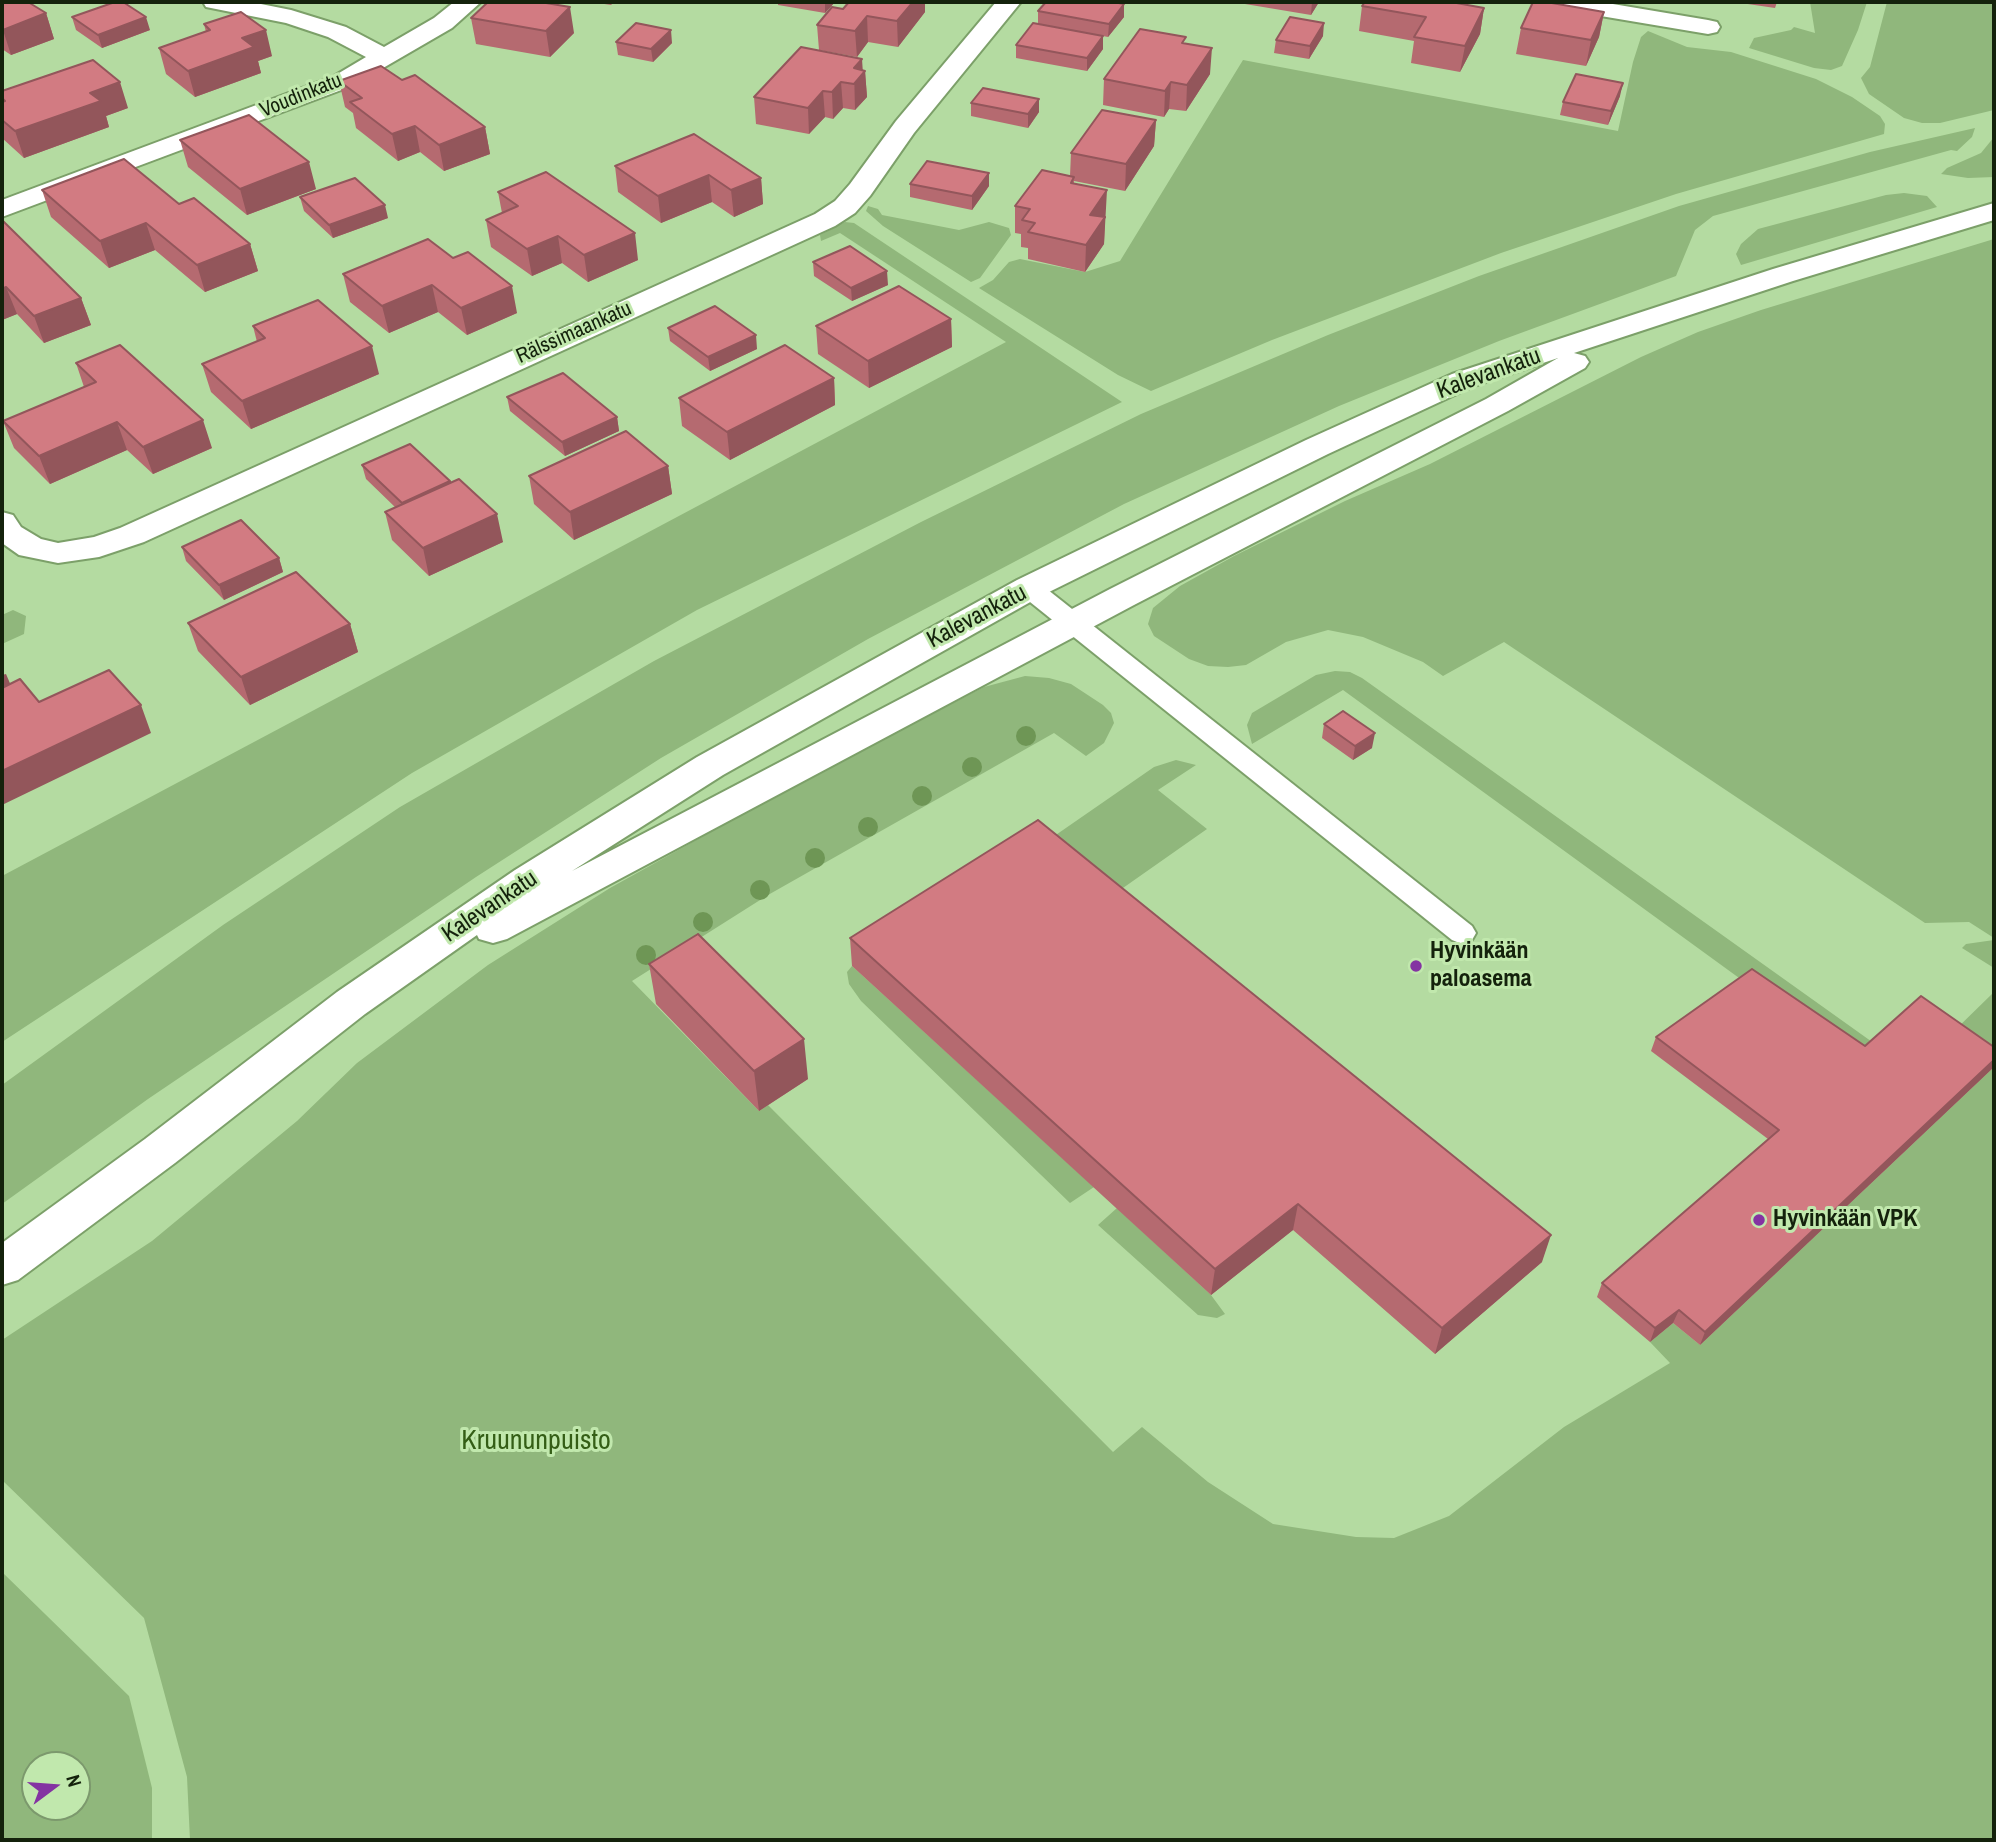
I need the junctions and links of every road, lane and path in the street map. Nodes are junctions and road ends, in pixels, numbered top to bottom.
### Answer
1 (215, 2) edge
2 (469, 2) edge
3 (1009, 2) edge
4 (1559, 2) edge
5 (1708, 27) dead end
6 (386, 58) junction
7 (2, 209) edge
8 (1994, 211) edge
9 (1649, 320) junction
10 (2, 522) edge
11 (1029, 588) junction
12 (1073, 623) junction
13 (1462, 933) dead end
14 (351, 1003) junction
15 (2, 1267) edge

1 - 6 main road
2 - 6 main road, Voudinkatu
3 - 10 main road, Rälssimaankatu
4 - 5 main road
6 - 7 main road, Voudinkatu
8 - 9 main road, Kalevankatu
9 - 11 main road, Kalevankatu
9 - 12 main road, Kalevankatu
11 - 12 lane
11 - 14 main road, Kalevankatu
12 - 13 lane
12 - 14 main road, Kalevankatu
14 - 15 main road, Kalevankatu

